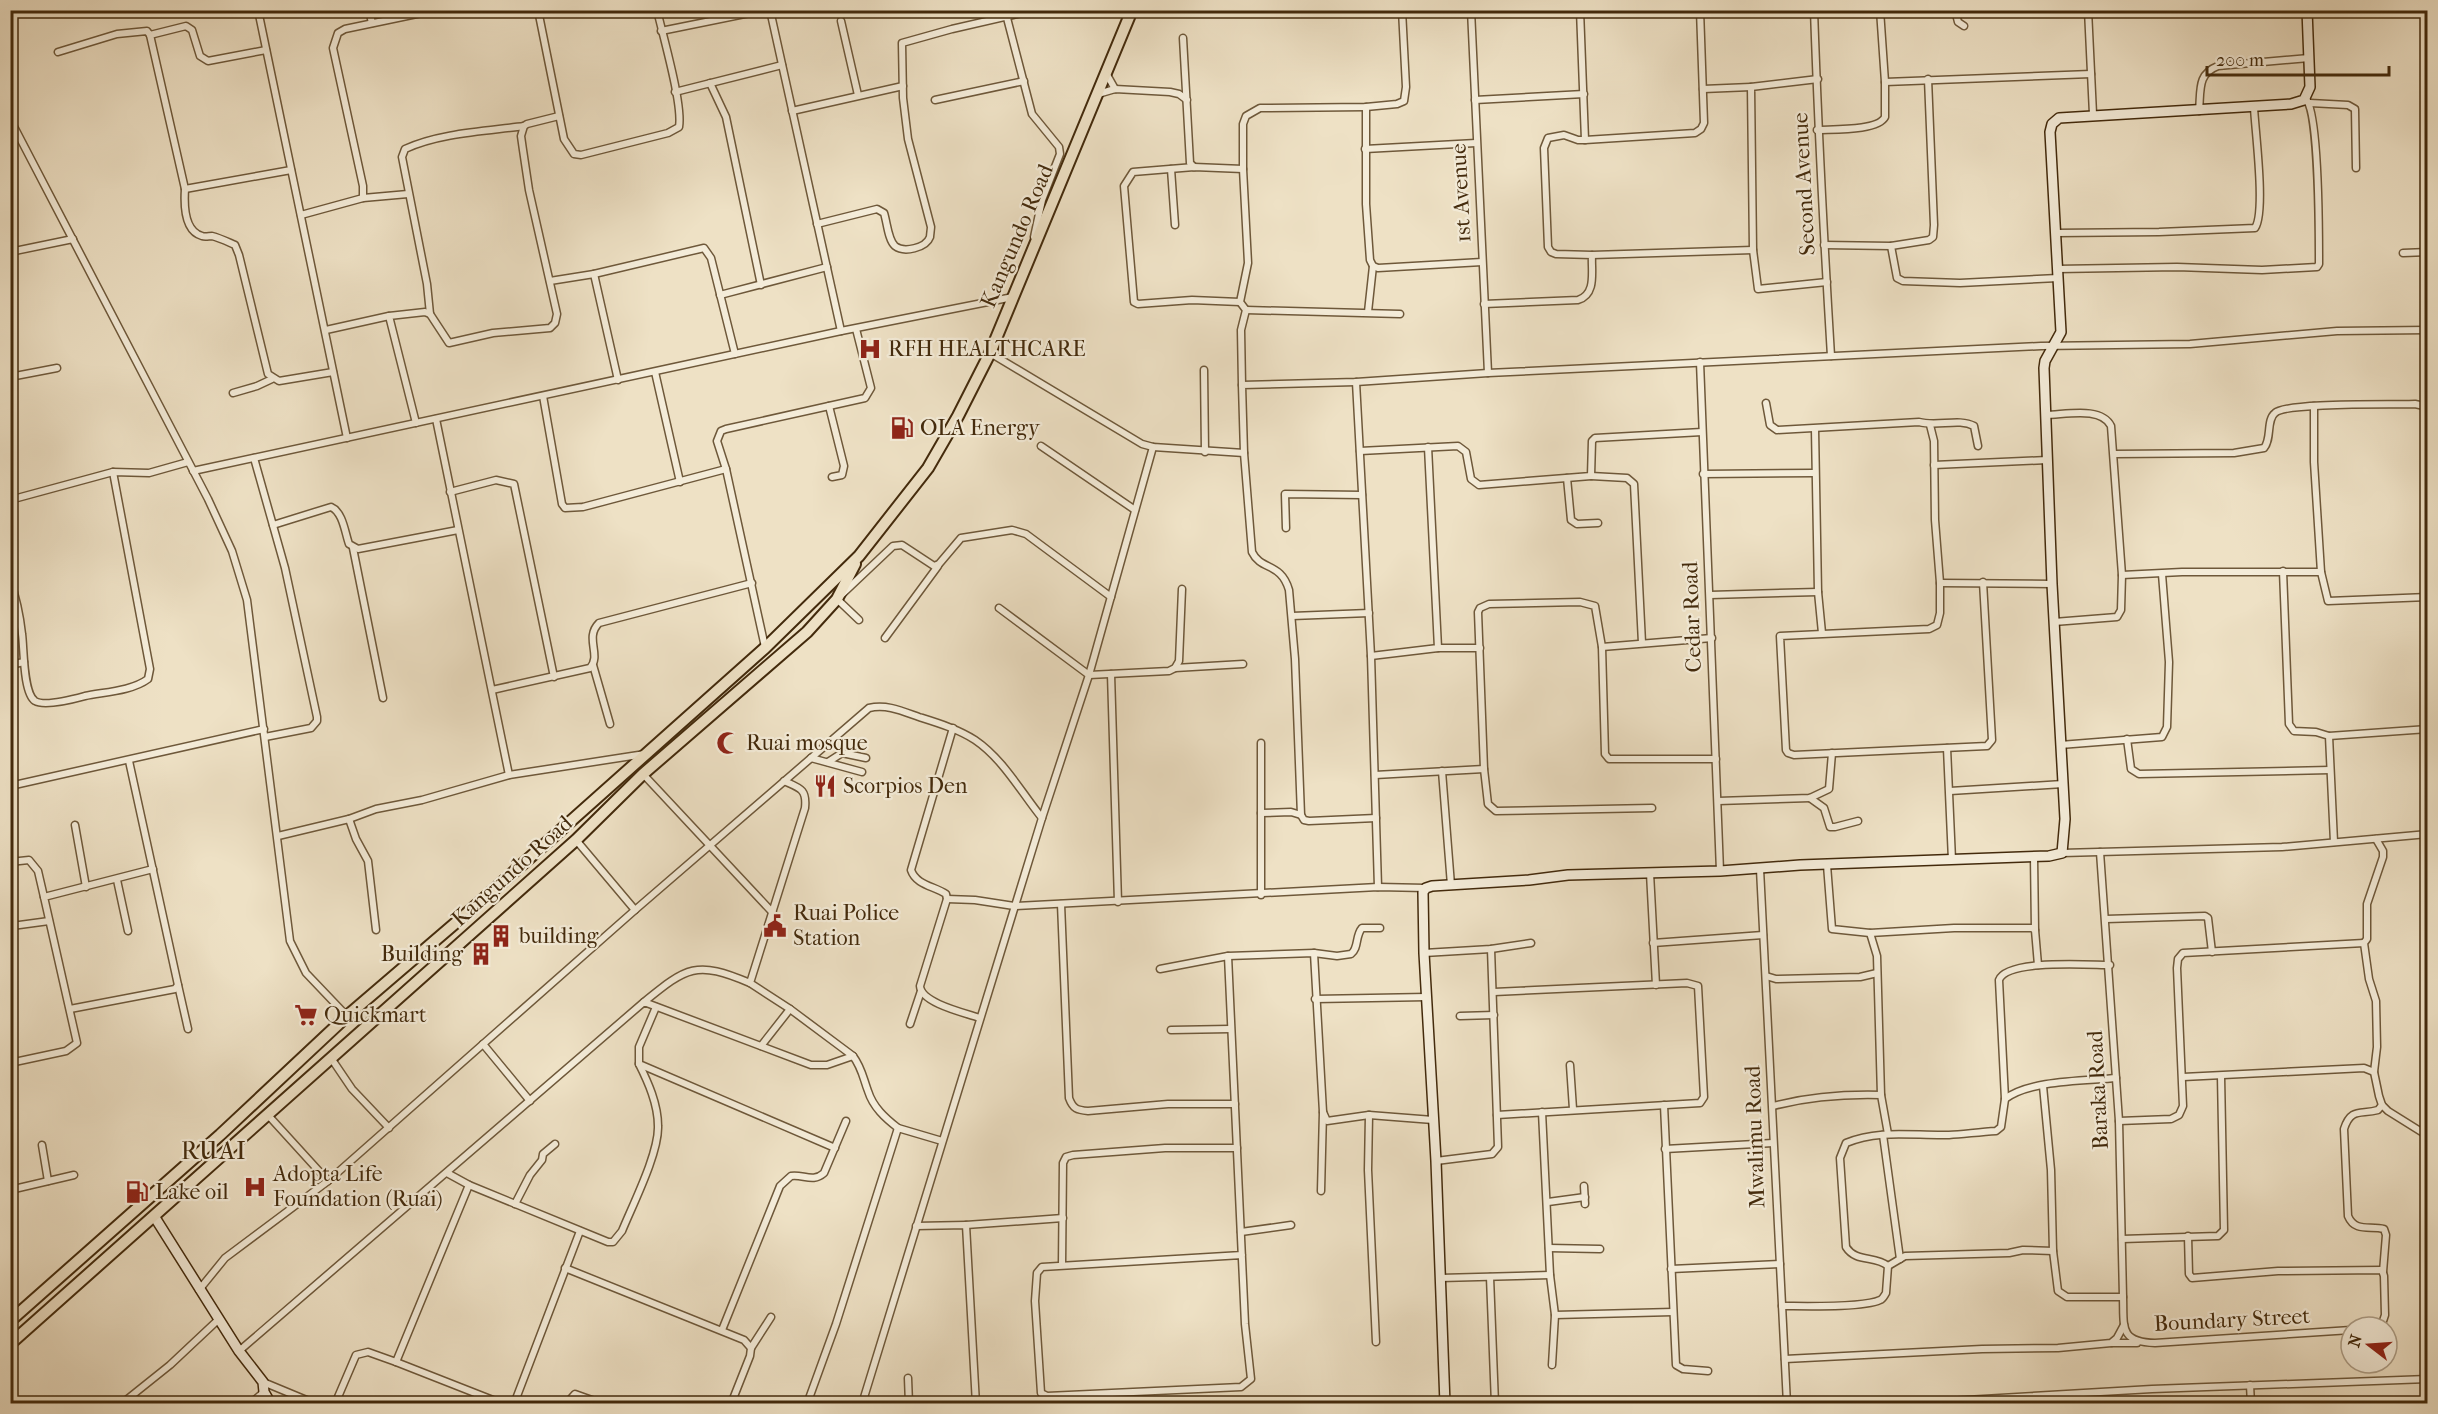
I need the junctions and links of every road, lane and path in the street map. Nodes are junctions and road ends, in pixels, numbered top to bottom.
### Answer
1 (258, 10) edge
2 (369, 10) edge
3 (436, 10) edge
4 (538, 10) edge
5 (657, 10) edge
6 (765, 10) edge
7 (770, 10) edge
8 (1035, 10) edge
9 (1132, 10) edge
10 (1402, 10) edge
11 (1471, 10) edge
12 (1580, 10) edge
13 (1700, 10) edge
14 (1814, 10) edge
15 (1880, 10) edge
16 (1954, 10) edge
17 (2088, 10) edge
18 (2307, 10) edge
19 (1007, 18) junction
20 (841, 21) dead end
21 (372, 23) junction
22 (1964, 26) dead end
23 (662, 31) junction
24 (150, 35) junction
25 (1183, 38) dead end
26 (266, 50) junction
27 (58, 52) dead end
28 (2308, 58) junction
29 (782, 64) junction
30 (1106, 73) junction
31 (2091, 74) junction
32 (1818, 79) junction
33 (1928, 80) junction
34 (1024, 81) junction
35 (1886, 82) junction
36 (710, 83) junction
37 (903, 86) junction
38 (1750, 87) junction
39 (1702, 89) junction
40 (1115, 90) junction
41 (675, 92) junction
42 (1098, 94) junction
43 (1584, 94) junction
44 (858, 95) junction
45 (935, 100) dead end
46 (1186, 100) junction
47 (1475, 100) junction
48 (2308, 101) junction
49 (1366, 107) junction
50 (2254, 107) junction
51 (792, 111) junction
52 (2199, 111) junction
53 (2093, 114) junction
54 (560, 116) junction
55 (10, 119) edge
56 (524, 126) junction
57 (1818, 130) junction
58 (1585, 140) junction
59 (1476, 143) junction
60 (1365, 149) junction
61 (1194, 167) junction
62 (2356, 168) dead end
63 (1171, 169) junction
64 (1243, 169) junction
65 (291, 170) junction
66 (185, 189) junction
67 (408, 194) junction
68 (363, 198) junction
69 (301, 215) junction
70 (818, 224) junction
71 (1175, 225) dead end
72 (2056, 233) junction
73 (73, 239) junction
74 (1824, 245) junction
75 (1891, 246) junction
76 (1753, 250) junction
77 (10, 252) edge
78 (2427, 252) edge
79 (2403, 253) dead end
80 (1031, 254) junction
81 (1592, 255) junction
82 (1482, 262) junction
83 (1373, 266) junction
84 (827, 267) junction
85 (2058, 273) junction
86 (594, 274) junction
87 (550, 281) junction
88 (1827, 282) junction
89 (761, 285) junction
90 (720, 295) junction
91 (1013, 297) junction
92 (1240, 302) junction
93 (1484, 304) junction
94 (1246, 310) junction
95 (1368, 312) junction
96 (430, 314) junction
97 (1400, 314) dead end
98 (389, 316) junction
99 (856, 329) junction
100 (326, 330) junction
101 (2427, 330) edge
102 (841, 331) junction
103 (2053, 347) junction
104 (990, 352) junction
105 (735, 354) junction
106 (1831, 356) junction
107 (1700, 362) junction
108 (57, 368) dead end
109 (1204, 370) dead end
110 (333, 372) junction
111 (655, 372) junction
112 (1488, 373) junction
113 (10, 377) edge
114 (272, 379) junction
115 (618, 380) junction
116 (1356, 382) junction
117 (1242, 385) junction
118 (233, 393) dead end
119 (543, 396) junction
120 (1766, 403) dead end
121 (829, 406) junction
122 (2314, 406) junction
123 (2427, 411) edge
124 (2045, 416) junction
125 (436, 418) junction
126 (416, 423) junction
127 (1930, 425) junction
128 (1815, 429) junction
129 (1702, 432) junction
130 (347, 438) junction
131 (1041, 446) dead end
132 (1978, 446) dead end
133 (1153, 447) junction
134 (1428, 447) junction
135 (1360, 451) junction
136 (1205, 452) junction
137 (1244, 453) junction
138 (2115, 454) junction
139 (254, 458) junction
140 (2047, 460) junction
141 (188, 462) junction
142 (1934, 465) junction
143 (726, 469) junction
144 (193, 471) junction
145 (113, 472) junction
146 (1814, 472) junction
147 (1703, 474) junction
148 (1591, 476) junction
149 (832, 477) dead end
150 (1567, 478) junction
151 (680, 482) junction
152 (450, 492) junction
153 (1362, 495) junction
154 (10, 500) edge
155 (1135, 510) junction
156 (1598, 523) dead end
157 (273, 525) junction
158 (1286, 528) dead end
159 (458, 530) junction
160 (353, 548) junction
161 (859, 556) junction
162 (939, 564) junction
163 (2283, 572) junction
164 (2321, 572) junction
165 (2162, 574) junction
166 (2122, 575) junction
167 (10, 580) edge
168 (1983, 582) junction
169 (752, 583) junction
170 (1940, 583) junction
171 (2052, 584) junction
172 (1182, 589) dead end
173 (1818, 592) junction
174 (1710, 595) junction
175 (1111, 597) junction
176 (2427, 597) edge
177 (837, 600) junction
178 (999, 608) dead end
179 (1369, 613) junction
180 (1292, 616) junction
181 (859, 620) dead end
182 (793, 621) junction
183 (2054, 622) junction
184 (807, 633) junction
185 (1822, 633) junction
186 (885, 638) dead end
187 (1712, 638) junction
188 (1642, 643) junction
189 (1602, 646) junction
190 (765, 648) junction
191 (1438, 648) junction
192 (1480, 648) junction
193 (1371, 656) junction
194 (24, 662) junction
195 (1243, 664) dead end
196 (10, 665) edge
197 (593, 665) junction
198 (1175, 668) junction
199 (1112, 674) junction
200 (1089, 675) junction
201 (554, 677) junction
202 (492, 690) junction
203 (383, 698) dead end
204 (610, 724) dead end
205 (953, 728) junction
206 (2427, 729) edge
207 (265, 733) junction
208 (2329, 736) junction
209 (2127, 740) junction
210 (1261, 743) dead end
211 (2060, 745) junction
212 (1947, 748) junction
213 (649, 753) junction
214 (1832, 753) junction
215 (811, 758) junction
216 (866, 758) dead end
217 (1716, 759) junction
218 (129, 760) junction
219 (828, 762) junction
220 (1484, 769) junction
221 (2330, 770) junction
222 (1442, 771) junction
223 (862, 772) dead end
224 (643, 774) junction
225 (509, 775) junction
226 (1375, 775) junction
227 (784, 781) junction
228 (2063, 784) junction
229 (10, 786) edge
230 (1950, 790) junction
231 (1810, 798) junction
232 (1718, 801) junction
233 (1652, 808) dead end
234 (1261, 813) junction
235 (1301, 815) junction
236 (1042, 818) junction
237 (1376, 818) junction
238 (349, 819) junction
239 (1858, 821) dead end
240 (75, 825) dead end
241 (2427, 834) edge
242 (278, 836) junction
243 (2376, 839) junction
244 (576, 840) junction
245 (2334, 842) junction
246 (709, 846) junction
247 (2100, 852) junction
248 (2062, 853) junction
249 (2034, 856) junction
250 (1952, 860) junction
251 (10, 862) edge
252 (1827, 865) junction
253 (153, 869) junction
254 (1760, 869) junction
255 (1720, 871) junction
256 (1650, 873) junction
257 (117, 880) junction
258 (1451, 885) junction
259 (86, 887) junction
260 (1378, 887) junction
261 (1426, 888) junction
262 (1261, 895) junction
263 (44, 897) junction
264 (948, 899) junction
265 (1118, 902) junction
266 (1061, 904) junction
267 (1014, 906) junction
268 (635, 910) junction
269 (773, 913) junction
270 (2106, 919) junction
271 (49, 921) junction
272 (12, 926) dead end
273 (1380, 928) dead end
274 (376, 930) dead end
275 (2035, 930) junction
276 (128, 931) dead end
277 (1870, 933) junction
278 (1763, 935) junction
279 (1531, 943) dead end
280 (1653, 943) junction
281 (2364, 943) junction
282 (1491, 949) junction
283 (2212, 952) junction
284 (1314, 953) junction
285 (1424, 953) junction
286 (1228, 956) junction
287 (2038, 965) junction
288 (2109, 965) junction
289 (1160, 969) dead end
290 (1877, 973) junction
291 (1766, 976) junction
292 (750, 983) junction
293 (178, 985) junction
294 (1656, 985) junction
295 (921, 991) junction
296 (1494, 992) junction
297 (1427, 997) junction
298 (1315, 999) junction
299 (644, 1002) junction
300 (656, 1007) junction
301 (790, 1008) junction
302 (70, 1009) junction
303 (1494, 1015) junction
304 (347, 1016) junction
305 (1460, 1016) dead end
306 (980, 1018) junction
307 (910, 1024) dead end
308 (188, 1029) dead end
309 (1230, 1029) junction
310 (1171, 1030) dead end
311 (321, 1041) junction
312 (483, 1044) junction
313 (761, 1046) junction
314 (853, 1056) junction
315 (332, 1057) junction
316 (10, 1063) edge
317 (639, 1064) junction
318 (1570, 1065) dead end
319 (2374, 1072) junction
320 (2221, 1076) junction
321 (2183, 1077) junction
322 (2116, 1078) junction
323 (2043, 1086) junction
324 (1881, 1095) junction
325 (2005, 1099) junction
326 (530, 1101) junction
327 (1235, 1104) junction
328 (1664, 1105) junction
329 (2382, 1105) junction
330 (1773, 1106) junction
331 (1573, 1109) junction
332 (1323, 1112) junction
333 (1542, 1112) junction
334 (267, 1114) junction
335 (1369, 1115) junction
336 (1497, 1115) junction
337 (1433, 1120) junction
338 (846, 1121) dead end
339 (2119, 1121) junction
340 (388, 1128) junction
341 (898, 1128) junction
342 (1886, 1134) junction
343 (2427, 1136) edge
344 (942, 1141) junction
345 (1773, 1143) junction
346 (555, 1144) dead end
347 (42, 1145) dead end
348 (835, 1148) junction
349 (1237, 1148) junction
350 (1665, 1149) junction
351 (1436, 1161) junction
352 (447, 1173) junction
353 (74, 1175) dead end
354 (48, 1181) junction
355 (328, 1181) junction
356 (469, 1185) junction
357 (1584, 1186) dead end
358 (10, 1190) edge
359 (1321, 1191) dead end
360 (1548, 1202) junction
361 (515, 1204) junction
362 (154, 1216) junction
363 (1063, 1218) junction
364 (966, 1225) junction
365 (1291, 1225) dead end
366 (916, 1226) junction
367 (580, 1231) junction
368 (1241, 1232) junction
369 (2188, 1236) junction
370 (2122, 1239) junction
371 (1549, 1248) junction
372 (1600, 1249) dead end
373 (2053, 1251) junction
374 (1242, 1255) junction
375 (1900, 1258) junction
376 (1062, 1264) junction
377 (1780, 1264) junction
378 (1888, 1266) junction
379 (566, 1268) junction
380 (1671, 1269) junction
381 (2382, 1271) junction
382 (1550, 1275) junction
383 (1490, 1277) junction
384 (1440, 1278) junction
385 (199, 1290) junction
386 (2123, 1297) junction
387 (1782, 1306) junction
388 (1673, 1312) junction
389 (1555, 1315) junction
390 (2385, 1315) edge
391 (771, 1317) dead end
392 (219, 1319) junction
393 (10, 1321) edge
394 (2124, 1326) junction
395 (722, 1330) junction
396 (2339, 1331) edge
397 (1376, 1342) dead end
398 (2111, 1343) junction
399 (2139, 1343) junction
400 (10, 1344) edge
401 (751, 1348) junction
402 (239, 1351) junction
403 (1785, 1359) junction
404 (396, 1362) junction
405 (1552, 1365) dead end
406 (1708, 1371) dead end
407 (908, 1378) dead end
408 (2427, 1379) edge
409 (2250, 1385) junction
410 (263, 1387) junction
411 (2018, 1400) edge
412 (1976, 1401) edge
413 (125, 1403) edge
414 (1912, 1403) edge
415 (250, 1404) edge
416 (271, 1404) edge
417 (316, 1404) edge
418 (335, 1404) edge
419 (503, 1404) edge
420 (514, 1404) edge
421 (566, 1404) edge
422 (603, 1404) edge
423 (731, 1404) edge
424 (807, 1404) edge
425 (862, 1404) edge
426 (909, 1404) edge
427 (976, 1404) edge
428 (1445, 1404) edge
429 (1495, 1404) edge
430 (1787, 1404) edge
431 (1898, 1404) edge
432 (2251, 1404) edge

1 - 26 street
2 - 21 street
3 - 21 street
4 - 54 street
5 - 23 street
6 - 23 street
7 - 29 street
8 - 19 street
9 - 30 highway, Kangundo Road
10 - 49 street
11 - 47 street, 1st Avenue
12 - 43 street
13 - 39 street
14 - 32 street, Second Avenue
15 - 35 street
16 - 22 street
17 - 31 street
18 - 28 street
19 - 34 street
19 - 37 street
20 - 44 street
21 - 68 street
23 - 41 street
24 - 26 street
24 - 27 street
24 - 66 street
25 - 46 street
26 - 65 street
28 - 48 street
28 - 52 street
29 - 36 street
29 - 51 street
30 - 40 street
30 - 42 highway, Kangundo Road
31 - 33 street
31 - 53 street
32 - 38 street
32 - 57 street, Second Avenue
33 - 35 street
33 - 75 street
34 - 45 street
34 - 80 street
35 - 57 street
36 - 41 street
36 - 89 street
37 - 44 street
37 - 70 street
38 - 39 street
38 - 76 street
39 - 58 street
40 - 42 street
40 - 46 street
41 - 54 street
42 - 80 highway, Kangundo Road
43 - 47 street
43 - 58 street
44 - 51 street
46 - 61 street
47 - 59 street, 1st Avenue
48 - 50 street
48 - 62 street
48 - 85 street
49 - 60 street
49 - 64 street
50 - 52 street
50 - 72 street
51 - 70 street
52 - 53 street
53 - 72 street
54 - 56 street
55 - 73 street
56 - 67 street
56 - 87 street
57 - 74 street, Second Avenue
58 - 81 street
59 - 60 street
59 - 82 street, 1st Avenue
60 - 83 street
61 - 63 street
61 - 64 street
63 - 71 street
63 - 92 street
64 - 92 street
65 - 66 street
65 - 69 street
66 - 114 street
67 - 68 street
67 - 96 street
68 - 69 street
69 - 100 street
70 - 84 street
72 - 85 street
73 - 77 street
73 - 141 street
74 - 75 street
74 - 88 street, Second Avenue
75 - 85 street
76 - 81 street
76 - 88 street
78 - 79 street
80 - 91 highway, Kangundo Road
81 - 93 street
82 - 83 street
82 - 93 street, 1st Avenue
83 - 95 street
84 - 89 street
84 - 102 street
85 - 103 street
86 - 87 street
86 - 90 street
86 - 115 street
87 - 96 street
88 - 106 street, Second Avenue
89 - 90 street
90 - 105 street
91 - 99 street
91 - 104 highway, Kangundo Road
92 - 94 street
93 - 112 street, 1st Avenue
94 - 95 street
94 - 117 street
95 - 97 street
96 - 98 street
98 - 100 street
98 - 126 street
99 - 102 street
99 - 121 street
100 - 110 street
101 - 103 street
102 - 105 street
103 - 106 street
103 - 124 street
104 - 133 street
104 - 161 highway, Kangundo Road
105 - 111 street
106 - 107 street
107 - 112 street
107 - 129 street, Cedar Road
108 - 113 street
109 - 136 street
110 - 114 street
110 - 130 street
111 - 115 street
111 - 151 street
112 - 116 street
114 - 118 street
115 - 119 street
116 - 117 street
116 - 135 street
117 - 137 street
119 - 125 street
119 - 151 street
120 - 128 street
121 - 143 street
121 - 149 street
122 - 123 street
122 - 138 street
122 - 164 street
124 - 138 street
124 - 140 street
125 - 126 street
125 - 152 street
126 - 130 street
127 - 128 street
127 - 132 street
127 - 142 street
128 - 146 street
129 - 147 street, Cedar Road
129 - 148 street
130 - 139 street
131 - 155 street
133 - 136 street
133 - 155 street
134 - 135 street
134 - 150 street
134 - 191 street
135 - 153 street
136 - 137 street
137 - 180 street
138 - 166 street
139 - 144 street
139 - 157 street
140 - 142 street
140 - 171 street
141 - 144 street
141 - 145 street
142 - 170 street
143 - 151 street
143 - 169 street
144 - 207 street
145 - 154 street
145 - 194 street
146 - 147 street
146 - 173 street
147 - 174 street, Cedar Road
148 - 150 street
148 - 188 street
150 - 156 street
152 - 159 street
152 - 201 street
153 - 158 street
153 - 179 street
155 - 175 street
157 - 160 street
157 - 207 street
159 - 160 street
159 - 202 street
160 - 203 street
161 - 177 highway, Kangundo Road
161 - 182 highway, Kangundo Road
162 - 175 street
162 - 177 street
162 - 186 street
163 - 164 street
163 - 165 street
163 - 208 street
164 - 176 street
165 - 166 street
165 - 209 street
166 - 183 street
167 - 194 street
168 - 170 street
168 - 171 street
168 - 212 street
169 - 190 street
169 - 197 street
170 - 185 street
171 - 183 street
172 - 198 street
173 - 174 street
173 - 185 street
174 - 187 street, Cedar Road
175 - 200 street
177 - 181 street
177 - 184 highway, Kangundo Road
178 - 200 street
179 - 180 street
179 - 193 street
180 - 235 street
182 - 184 highway
182 - 190 highway, Kangundo Road
183 - 211 street
184 - 224 highway, Kangundo Road
185 - 214 street
187 - 188 street
187 - 217 street, Cedar Road
188 - 189 street
189 - 192 street
189 - 217 street
190 - 213 highway, Kangundo Road
191 - 192 street
191 - 193 street
192 - 220 street
193 - 226 street
194 - 196 street
195 - 198 street
197 - 201 street
197 - 204 street
198 - 199 street
199 - 200 street
199 - 265 street
200 - 236 street
201 - 202 street
202 - 225 street
205 - 215 street
205 - 236 street
205 - 264 street
206 - 208 street
207 - 218 street
207 - 242 street
208 - 221 street
209 - 211 street
209 - 221 street
210 - 234 street
211 - 228 street
212 - 214 street
212 - 230 street
213 - 225 street
213 - 304 highway, Kangundo Road
214 - 231 street
215 - 219 street
215 - 227 street
216 - 219 street
217 - 232 street, Cedar Road
218 - 229 street
218 - 253 street
219 - 223 street
220 - 222 street
220 - 233 street
221 - 245 street
222 - 226 street
222 - 258 street
224 - 244 highway, Kangundo Road
224 - 246 street
225 - 238 street
226 - 237 street
227 - 246 street
227 - 269 street
228 - 230 street
228 - 248 street
230 - 250 street
231 - 232 street
231 - 239 street
232 - 255 street, Cedar Road
234 - 235 street
234 - 262 street
235 - 237 street
236 - 267 street
237 - 260 street
238 - 242 street
238 - 274 street
240 - 259 street
241 - 243 street
242 - 304 street
243 - 245 street
243 - 281 street
244 - 268 street
244 - 315 highway, Kangundo Road
245 - 247 street
246 - 268 street
246 - 269 street
247 - 248 street
247 - 270 street, Baraka Road
248 - 249 street
249 - 250 street
249 - 275 street
250 - 252 street
251 - 263 street
252 - 254 street
252 - 277 street
253 - 257 street
253 - 293 street
254 - 255 street
254 - 278 street, Mwalimu Road
255 - 256 street
256 - 258 street
256 - 280 street
257 - 259 street
257 - 276 street
258 - 261 street
259 - 263 street
260 - 261 street
260 - 262 street
261 - 285 street
262 - 265 street
263 - 271 street
264 - 267 street
264 - 295 street
265 - 266 street
266 - 267 street
266 - 327 street
267 - 306 street
268 - 312 street
269 - 292 street
270 - 283 street
270 - 288 street, Baraka Road
271 - 272 street
271 - 302 street
273 - 284 street
275 - 277 street
275 - 287 street
277 - 290 street
278 - 280 street
278 - 291 street, Mwalimu Road
279 - 282 street
280 - 294 street
281 - 283 street
281 - 319 street
282 - 285 street
282 - 296 street
283 - 321 street
284 - 286 street
284 - 298 street
285 - 297 street
286 - 289 street
286 - 309 street
287 - 288 street
287 - 325 street
288 - 322 street, Baraka Road
290 - 291 street
290 - 324 street
291 - 330 street, Mwalimu Road
292 - 299 street
292 - 301 street
293 - 302 street
293 - 308 street
294 - 296 street
294 - 328 street
295 - 306 street
295 - 307 street
296 - 303 street
297 - 298 street
297 - 337 street
298 - 332 street
299 - 300 street
299 - 326 street
300 - 313 street
300 - 317 street
301 - 313 street
301 - 314 street
302 - 316 street
303 - 305 street
303 - 336 street
304 - 311 highway, Kangundo Road
306 - 344 street
309 - 310 street
309 - 327 street
311 - 315 highway
311 - 393 highway, Kangundo Road
312 - 326 street
312 - 340 street
313 - 314 street
314 - 341 street
315 - 334 highway, Kangundo Road
315 - 340 street
317 - 348 street
317 - 367 street
318 - 331 street
319 - 320 street
319 - 329 street
320 - 321 street
320 - 369 street
321 - 339 street
322 - 323 street
322 - 339 street, Baraka Road
323 - 325 street
323 - 373 street
324 - 330 street
324 - 342 street
325 - 342 street
326 - 352 street
327 - 349 street
328 - 331 street
328 - 350 street
329 - 343 street
329 - 381 street
330 - 345 street, Mwalimu Road
331 - 333 street
332 - 335 street
332 - 359 street
333 - 336 street
333 - 360 street
334 - 355 street
334 - 362 highway, Kangundo Road
335 - 337 street
335 - 397 street
336 - 351 street
337 - 351 street
338 - 348 street
339 - 370 street, Baraka Road
340 - 355 street
341 - 344 street
341 - 424 street
342 - 375 street
342 - 378 street
344 - 366 street
345 - 350 street
345 - 377 street, Mwalimu Road
346 - 361 street
347 - 354 street
348 - 395 street
349 - 363 street
349 - 368 street
350 - 380 street
351 - 384 street
352 - 356 street
352 - 402 street
353 - 354 street
354 - 358 street
355 - 385 street
356 - 361 street
356 - 404 street
357 - 360 street
360 - 371 street
361 - 367 street
362 - 385 street
362 - 400 highway, Kangundo Road
363 - 364 street
363 - 376 street
364 - 366 street
364 - 427 street
365 - 368 street
366 - 425 street
367 - 379 street
368 - 374 street
369 - 370 street
369 - 381 street, Boundary Street
370 - 386 street, Baraka Road
371 - 372 street
371 - 382 street
373 - 375 street
373 - 386 street
374 - 376 street
374 - 376 street
375 - 378 street
377 - 380 street
377 - 387 street, Mwalimu Road
378 - 387 street
379 - 395 street
379 - 420 street
380 - 388 street
381 - 390 street
382 - 383 street
382 - 389 street
383 - 384 street
383 - 429 street
384 - 428 street
385 - 392 street
386 - 394 street, Baraka Road
387 - 403 street, Mwalimu Road
388 - 389 street
388 - 406 street
389 - 405 street
391 - 401 street
392 - 402 street
392 - 413 street
394 - 398 street
394 - 399 street, Boundary Street
395 - 401 street
396 - 399 street, Boundary Street
398 - 399 street
398 - 403 street
401 - 423 street
402 - 410 street
403 - 430 street, Mwalimu Road
404 - 418 street
404 - 419 street
407 - 426 street
408 - 409 street
409 - 411 street
409 - 432 street
410 - 415 street
410 - 416 street
410 - 417 street
411 - 412 street
412 - 414 street
414 - 431 street
421 - 422 street

